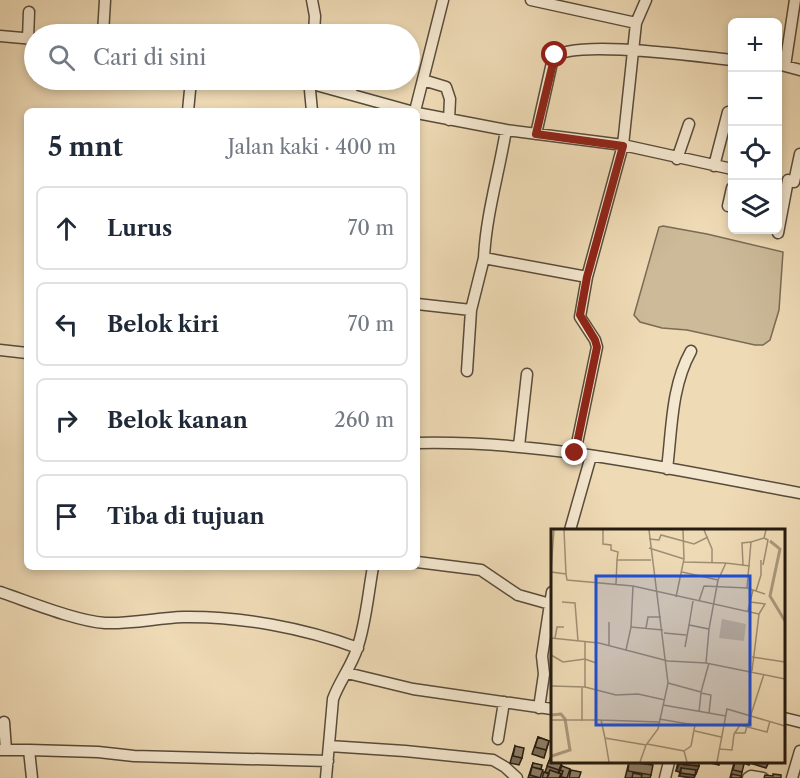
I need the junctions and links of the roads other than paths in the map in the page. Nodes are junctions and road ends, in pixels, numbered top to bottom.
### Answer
1 (105, 0) edge
2 (312, 0) edge
3 (443, 0) edge
4 (531, 0) edge
5 (646, 0) edge
6 (795, 0) edge
7 (29, 12) dead end
8 (636, 23) junction
9 (30, 24) edge
10 (104, 24) edge
11 (315, 24) edge
12 (0, 36) edge
13 (24, 38) edge
14 (633, 49) junction
15 (728, 60) edge
16 (782, 61) edge
17 (782, 66) edge
18 (800, 70) edge
19 (423, 80) junction
20 (190, 90) edge
21 (307, 90) edge
22 (337, 90) edge
23 (351, 90) edge
24 (350, 94) junction
25 (189, 108) edge
26 (311, 108) edge
27 (399, 108) edge
28 (417, 108) edge
29 (728, 112) dead end
30 (420, 113) edge
31 (448, 120) junction
32 (689, 124) dead end
33 (506, 130) junction
34 (536, 134) junction
35 (721, 141) junction
36 (728, 142) edge
37 (623, 146) junction
38 (800, 154) edge
39 (677, 159) junction
40 (714, 166) junction
41 (728, 168) edge
42 (790, 181) edge
43 (782, 216) edge
44 (484, 258) junction
45 (587, 277) junction
46 (420, 304) edge
47 (471, 310) junction
48 (0, 350) edge
49 (691, 351) dead end
50 (24, 353) edge
51 (467, 370) dead end
52 (527, 374) dead end
53 (420, 443) edge
54 (519, 446) junction
55 (575, 453) junction
56 (591, 456) junction
57 (668, 469) junction
58 (800, 493) edge
59 (571, 529) edge
60 (420, 562) edge
61 (373, 570) edge
62 (0, 592) edge
63 (550, 608) edge
64 (358, 648) junction
65 (347, 673) junction
66 (504, 702) junction
67 (539, 708) junction
68 (551, 710) edge
69 (785, 718) edge
70 (4, 722) dead end
71 (800, 722) edge
72 (498, 739) dead end
73 (329, 746) junction
74 (3, 750) edge
75 (29, 750) junction
76 (800, 752) edge
77 (328, 761) junction
78 (669, 763) edge
79 (32, 778) edge
80 (326, 778) edge
81 (517, 778) edge
82 (665, 778) edge
83 (748, 778) edge
84 (763, 778) edge
85 (792, 778) edge

1 - 10 street
2 - 11 street
3 - 19 street
4 - 8 street
5 - 8 street
6 - 16 street
7 - 9 street
8 - 14 street
12 - 13 street
14 - 15 street
14 - 34 street
14 - 37 street
17 - 18 street
19 - 28 street
19 - 31 street
20 - 25 street
21 - 26 street
22 - 24 street
23 - 24 street
24 - 27 street
29 - 35 street
30 - 31 street
31 - 33 street
32 - 39 street
33 - 34 street
33 - 44 street
34 - 37 street
35 - 36 street
35 - 40 street
37 - 39 street
37 - 45 street
38 - 42 street
39 - 40 street
40 - 41 street
42 - 43 street
44 - 45 street
44 - 47 street
45 - 55 street
46 - 47 street
47 - 51 street
48 - 50 street
49 - 57 street
52 - 54 street
53 - 54 street
54 - 55 street
55 - 56 street
56 - 57 street
56 - 59 street
57 - 58 street
60 - 63 street
61 - 64 street
62 - 64 street
63 - 67 street
64 - 65 street
65 - 66 street
65 - 73 street
66 - 67 street
66 - 72 street
67 - 68 street
69 - 71 street
70 - 74 street
73 - 77 street
73 - 81 street
74 - 75 street
75 - 77 street
75 - 79 street
76 - 85 street
77 - 80 street
78 - 82 street
83 - 84 street

